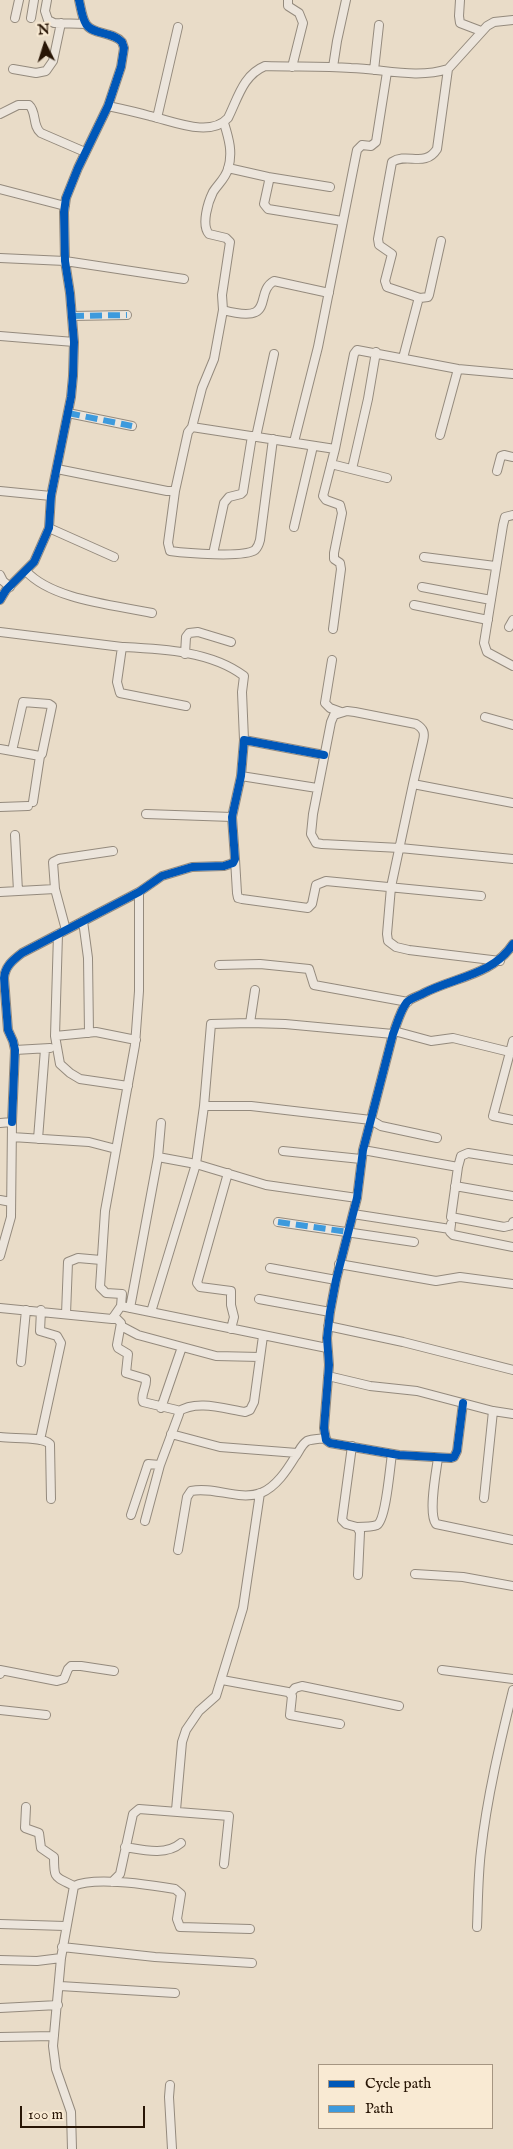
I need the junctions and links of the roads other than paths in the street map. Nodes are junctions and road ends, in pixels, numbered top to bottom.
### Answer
1 (20, 0) edge
2 (34, 0) edge
3 (47, 0) edge
4 (79, 0) edge
5 (288, 0) edge
6 (346, 0) edge
7 (460, 0) edge
8 (16, 18) dead end
9 (31, 18) dead end
10 (513, 20) edge
11 (61, 24) junction
12 (86, 24) junction
13 (379, 25) dead end
14 (178, 28) dead end
15 (481, 32) junction
16 (292, 67) junction
17 (333, 67) junction
18 (13, 69) dead end
19 (448, 69) junction
20 (374, 70) junction
21 (387, 72) junction
22 (108, 106) junction
23 (0, 114) edge
24 (157, 118) junction
25 (224, 123) junction
26 (85, 152) junction
27 (228, 168) junction
28 (268, 177) junction
29 (330, 187) dead end
30 (0, 189) edge
31 (65, 206) junction
32 (342, 221) junction
33 (441, 241) dead end
34 (0, 258) edge
35 (65, 261) junction
36 (184, 279) dead end
37 (329, 293) junction
38 (420, 298) junction
39 (223, 310) junction
40 (127, 315) dead end
41 (72, 316) junction
42 (0, 336) edge
43 (74, 342) junction
44 (376, 352) junction
45 (274, 354) dead end
46 (403, 358) junction
47 (458, 369) junction
48 (513, 374) edge
49 (68, 413) junction
50 (132, 426) dead end
51 (192, 426) junction
52 (440, 435) dead end
53 (254, 436) junction
54 (273, 439) junction
55 (294, 442) junction
56 (313, 446) junction
57 (335, 449) junction
58 (513, 456) edge
59 (331, 464) junction
60 (57, 469) junction
61 (352, 470) junction
62 (497, 471) dead end
63 (387, 478) dead end
64 (174, 490) junction
65 (0, 491) edge
66 (51, 496) junction
67 (513, 515) edge
68 (294, 527) dead end
69 (49, 528) junction
70 (213, 554) junction
71 (114, 557) dead end
72 (424, 557) dead end
73 (495, 566) junction
74 (26, 571) junction
75 (0, 575) edge
76 (10, 587) junction
77 (422, 587) dead end
78 (0, 600) edge
79 (491, 600) junction
80 (414, 605) dead end
81 (152, 613) dead end
82 (488, 620) junction
83 (333, 629) dead end
84 (0, 632) edge
85 (231, 642) dead end
86 (122, 647) junction
87 (185, 654) junction
88 (332, 660) dead end
89 (513, 666) edge
90 (186, 706) dead end
91 (341, 712) junction
92 (485, 717) dead end
93 (513, 725) edge
94 (244, 740) junction
95 (0, 750) edge
96 (12, 751) junction
97 (324, 754) junction
98 (40, 756) junction
99 (241, 776) junction
100 (413, 784) junction
101 (318, 788) junction
102 (513, 803) edge
103 (0, 807) edge
104 (146, 814) dead end
105 (232, 817) junction
106 (14, 835) dead end
107 (400, 848) junction
108 (113, 851) dead end
109 (513, 858) edge
110 (235, 859) junction
111 (391, 887) junction
112 (55, 889) junction
113 (18, 891) junction
114 (0, 892) edge
115 (139, 892) junction
116 (481, 896) dead end
117 (83, 921) junction
118 (66, 930) junction
119 (58, 934) junction
120 (513, 944) edge
121 (500, 960) junction
122 (219, 965) dead end
123 (2, 979) edge
124 (254, 990) dead end
125 (408, 1002) junction
126 (250, 1023) junction
127 (89, 1033) junction
128 (394, 1033) junction
129 (55, 1036) junction
130 (136, 1040) junction
131 (513, 1041) edge
132 (45, 1048) junction
133 (56, 1048) junction
134 (14, 1050) junction
135 (510, 1052) junction
136 (128, 1086) junction
137 (204, 1106) junction
138 (371, 1120) junction
139 (513, 1120) edge
140 (12, 1122) junction
141 (0, 1123) edge
142 (161, 1123) dead end
143 (12, 1137) junction
144 (437, 1138) dead end
145 (38, 1139) junction
146 (116, 1149) junction
147 (363, 1150) junction
148 (283, 1151) dead end
149 (158, 1156) junction
150 (361, 1159) junction
151 (513, 1160) edge
152 (196, 1164) junction
153 (458, 1166) junction
154 (228, 1173) junction
155 (454, 1186) junction
156 (513, 1196) edge
157 (357, 1198) junction
158 (0, 1200) edge
159 (11, 1202) junction
160 (353, 1214) junction
161 (451, 1217) junction
162 (278, 1222) dead end
163 (513, 1222) edge
164 (450, 1229) junction
165 (348, 1232) junction
166 (414, 1242) dead end
167 (513, 1247) edge
168 (0, 1256) edge
169 (101, 1260) junction
170 (339, 1264) junction
171 (270, 1268) dead end
172 (336, 1280) junction
173 (513, 1284) edge
174 (259, 1299) dead end
175 (122, 1306) junction
176 (0, 1308) edge
177 (130, 1308) junction
178 (26, 1310) junction
179 (40, 1310) junction
180 (152, 1312) junction
181 (330, 1312) junction
182 (66, 1314) junction
183 (112, 1319) junction
184 (121, 1326) junction
185 (328, 1326) junction
186 (231, 1329) junction
187 (263, 1336) junction
188 (182, 1347) junction
189 (327, 1348) junction
190 (260, 1357) junction
191 (21, 1362) dead end
192 (513, 1370) edge
193 (328, 1376) junction
194 (463, 1403) junction
195 (160, 1408) junction
196 (493, 1411) junction
197 (178, 1412) junction
198 (513, 1414) edge
199 (171, 1434) junction
200 (0, 1437) edge
201 (326, 1438) junction
202 (40, 1440) junction
203 (352, 1446) junction
204 (297, 1453) junction
205 (392, 1454) junction
206 (438, 1458) junction
207 (160, 1465) junction
208 (260, 1493) junction
209 (484, 1498) dead end
210 (50, 1499) dead end
211 (131, 1515) dead end
212 (145, 1521) dead end
213 (357, 1527) junction
214 (513, 1540) edge
215 (178, 1550) dead end
216 (415, 1574) dead end
217 (358, 1575) dead end
218 (513, 1576) edge
219 (512, 1586) edge
220 (442, 1670) dead end
221 (0, 1671) edge
222 (114, 1672) dead end
223 (513, 1679) edge
224 (222, 1680) junction
225 (513, 1690) edge
226 (290, 1694) junction
227 (399, 1706) dead end
228 (0, 1710) edge
229 (46, 1715) dead end
230 (340, 1724) dead end
231 (26, 1807) dead end
232 (176, 1810) junction
233 (181, 1843) dead end
234 (125, 1847) junction
235 (224, 1864) dead end
236 (112, 1882) junction
237 (74, 1886) junction
238 (0, 1924) edge
239 (65, 1926) junction
240 (477, 1927) dead end
241 (250, 1929) dead end
242 (62, 1947) junction
243 (61, 1958) junction
244 (0, 1960) edge
245 (252, 1963) dead end
246 (60, 1986) junction
247 (176, 1993) dead end
248 (58, 2005) junction
249 (0, 2008) edge
250 (54, 2036) junction
251 (0, 2037) edge
252 (170, 2085) dead end
253 (72, 2149) edge
254 (172, 2149) edge

1 - 8 street
2 - 9 street
3 - 11 street
4 - 12 street
5 - 16 street
6 - 17 street
7 - 15 street
10 - 15 street
11 - 12 street
11 - 18 street
12 - 22 street
13 - 20 street
14 - 24 street
15 - 19 street
16 - 17 street
16 - 25 street
17 - 20 street
19 - 21 street
19 - 38 street
20 - 21 street
21 - 32 street
22 - 24 street
22 - 26 street
23 - 26 street
24 - 25 street
25 - 27 street
26 - 31 street
27 - 28 street
27 - 39 street
28 - 29 street
28 - 32 street
30 - 31 street
31 - 35 street
32 - 37 street
33 - 38 street
34 - 35 street
35 - 36 street
35 - 41 street
37 - 39 street
37 - 55 street
38 - 46 street
39 - 51 street
40 - 41 street
41 - 43 street
42 - 43 street
43 - 49 street
44 - 46 street
44 - 57 street
44 - 61 street
45 - 53 street
46 - 47 street
47 - 48 street
47 - 52 street
49 - 50 street
49 - 60 street
51 - 53 street
51 - 64 street
53 - 54 street
53 - 70 street
54 - 55 street
54 - 70 street
55 - 56 street
56 - 57 street
56 - 68 street
57 - 59 street
58 - 62 street
59 - 61 street
59 - 83 street
60 - 64 street
60 - 66 street
61 - 63 street
64 - 70 street
65 - 66 street
66 - 69 street
67 - 73 street
69 - 71 street
69 - 74 street
72 - 73 street
73 - 79 street
74 - 76 street
74 - 81 street
75 - 76 street
76 - 78 street
77 - 79 street
79 - 82 street
80 - 82 street
82 - 89 street
84 - 86 street
85 - 87 street
86 - 87 street
86 - 90 street
87 - 94 street
88 - 91 street
91 - 97 street
91 - 100 street
92 - 93 street
94 - 97 street
94 - 99 street
95 - 96 street
96 - 98 street
96 - 98 street
97 - 101 street
98 - 103 street
99 - 101 street
99 - 105 street
100 - 102 street
100 - 107 street
101 - 107 street
104 - 105 street
105 - 110 street
106 - 113 street
107 - 109 street
107 - 111 street
108 - 112 street
110 - 111 street
110 - 115 street
111 - 116 street
111 - 121 street
112 - 113 street
112 - 118 street
113 - 114 street
115 - 117 street
115 - 130 street
117 - 118 street
117 - 127 street
118 - 119 street
119 - 123 street
119 - 129 street
120 - 121 street
121 - 125 street
122 - 125 street
123 - 134 street
124 - 126 street
125 - 128 street
126 - 128 street
126 - 137 street
127 - 129 street
127 - 130 street
128 - 135 street
128 - 138 street
129 - 133 street
130 - 136 street
131 - 135 street
132 - 133 street
132 - 134 street
132 - 145 street
133 - 136 street
134 - 140 street
135 - 139 street
136 - 146 street
137 - 138 street
137 - 152 street
138 - 144 street
138 - 147 street
140 - 141 street
140 - 143 street
142 - 149 street
143 - 145 street
143 - 159 street
145 - 146 street
146 - 169 street
147 - 150 street
147 - 153 street
148 - 150 street
149 - 152 street
149 - 177 street
150 - 157 street
151 - 153 street
152 - 154 street
152 - 180 street
153 - 155 street
154 - 157 street
154 - 186 street
155 - 156 street
155 - 161 street
157 - 160 street
158 - 159 street
159 - 168 street
160 - 164 street
160 - 165 street
161 - 163 street
161 - 164 street
162 - 165 street
164 - 167 street
165 - 166 street
165 - 170 street
169 - 175 street
169 - 182 street
170 - 172 street
170 - 173 street
171 - 172 street
172 - 181 street
174 - 181 street
175 - 177 street
175 - 183 street
176 - 178 street
177 - 180 street
178 - 179 street
178 - 191 street
179 - 182 street
179 - 202 street
180 - 186 street
181 - 185 street
182 - 183 street
183 - 184 street
184 - 188 street
184 - 195 street
185 - 189 street
185 - 192 street
186 - 187 street
187 - 189 street
187 - 190 street
188 - 190 street
188 - 195 street
189 - 193 street
190 - 197 street
193 - 194 street
193 - 201 street
194 - 196 street
194 - 206 street
195 - 197 street
196 - 198 street
196 - 209 street
197 - 199 street
199 - 204 street
199 - 207 street
200 - 202 street
201 - 203 street
201 - 204 street
202 - 210 street
203 - 205 street
203 - 213 street
204 - 208 street
205 - 206 street
205 - 213 street
206 - 214 street
207 - 211 street
207 - 212 street
208 - 215 street
208 - 224 street
213 - 217 street
216 - 219 street
218 - 219 street
220 - 223 street
221 - 222 street
224 - 226 street
224 - 232 street
225 - 240 street
226 - 227 street
226 - 230 street
228 - 229 street
231 - 237 street
232 - 234 street
232 - 235 street
233 - 234 street
234 - 236 street
236 - 237 street
236 - 241 street
237 - 239 street
238 - 239 street
239 - 242 street
242 - 243 street
242 - 245 street
243 - 244 street
243 - 246 street
246 - 247 street
246 - 248 street
248 - 249 street
248 - 250 street
250 - 251 street
250 - 253 street
252 - 254 street

